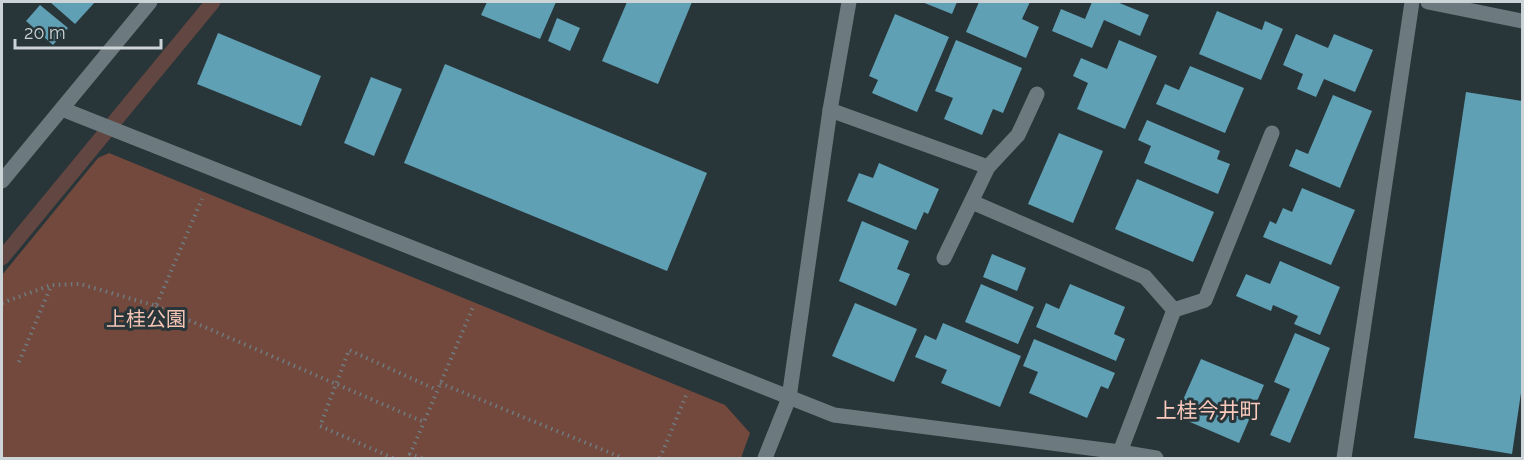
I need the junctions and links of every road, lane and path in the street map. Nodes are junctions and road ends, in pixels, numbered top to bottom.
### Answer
1 (150, 2) edge
2 (849, 2) edge
3 (1412, 2) edge
4 (1428, 2) edge
5 (1522, 21) edge
6 (1037, 94) dead end
7 (62, 109) junction
8 (830, 110) junction
9 (1272, 133) dead end
10 (988, 167) junction
11 (214, 170) junction
12 (2, 182) edge
13 (972, 202) junction
14 (944, 258) dead end
15 (485, 277) junction
16 (51, 285) junction
17 (2, 303) edge
18 (156, 306) junction
19 (1174, 310) junction
20 (19, 362) dead end
21 (700, 363) junction
22 (335, 383) junction
23 (440, 383) junction
24 (437, 390) junction
25 (789, 398) junction
26 (424, 422) junction
27 (1120, 452) junction
28 (409, 456) edge
29 (393, 459) edge
30 (422, 459) edge
31 (623, 459) edge
32 (660, 459) edge
33 (765, 459) edge
34 (1156, 459) edge
35 (1344, 459) edge

1 - 7 street
2 - 8 street
3 - 35 street
4 - 5 street
6 - 10 street
7 - 11 street
7 - 12 street
8 - 10 street
8 - 25 street
9 - 19 street
10 - 13 street
11 - 15 street
11 - 18 path
13 - 14 street
13 - 19 street
15 - 21 street
15 - 23 path
16 - 17 path
16 - 18 path
16 - 20 path
18 - 22 path
19 - 27 street
21 - 25 street
21 - 32 path
22 - 24 path
22 - 26 path
22 - 29 path
23 - 24 path
23 - 31 path
24 - 26 path
25 - 27 street
25 - 33 street
26 - 28 path
27 - 34 street
28 - 30 path

